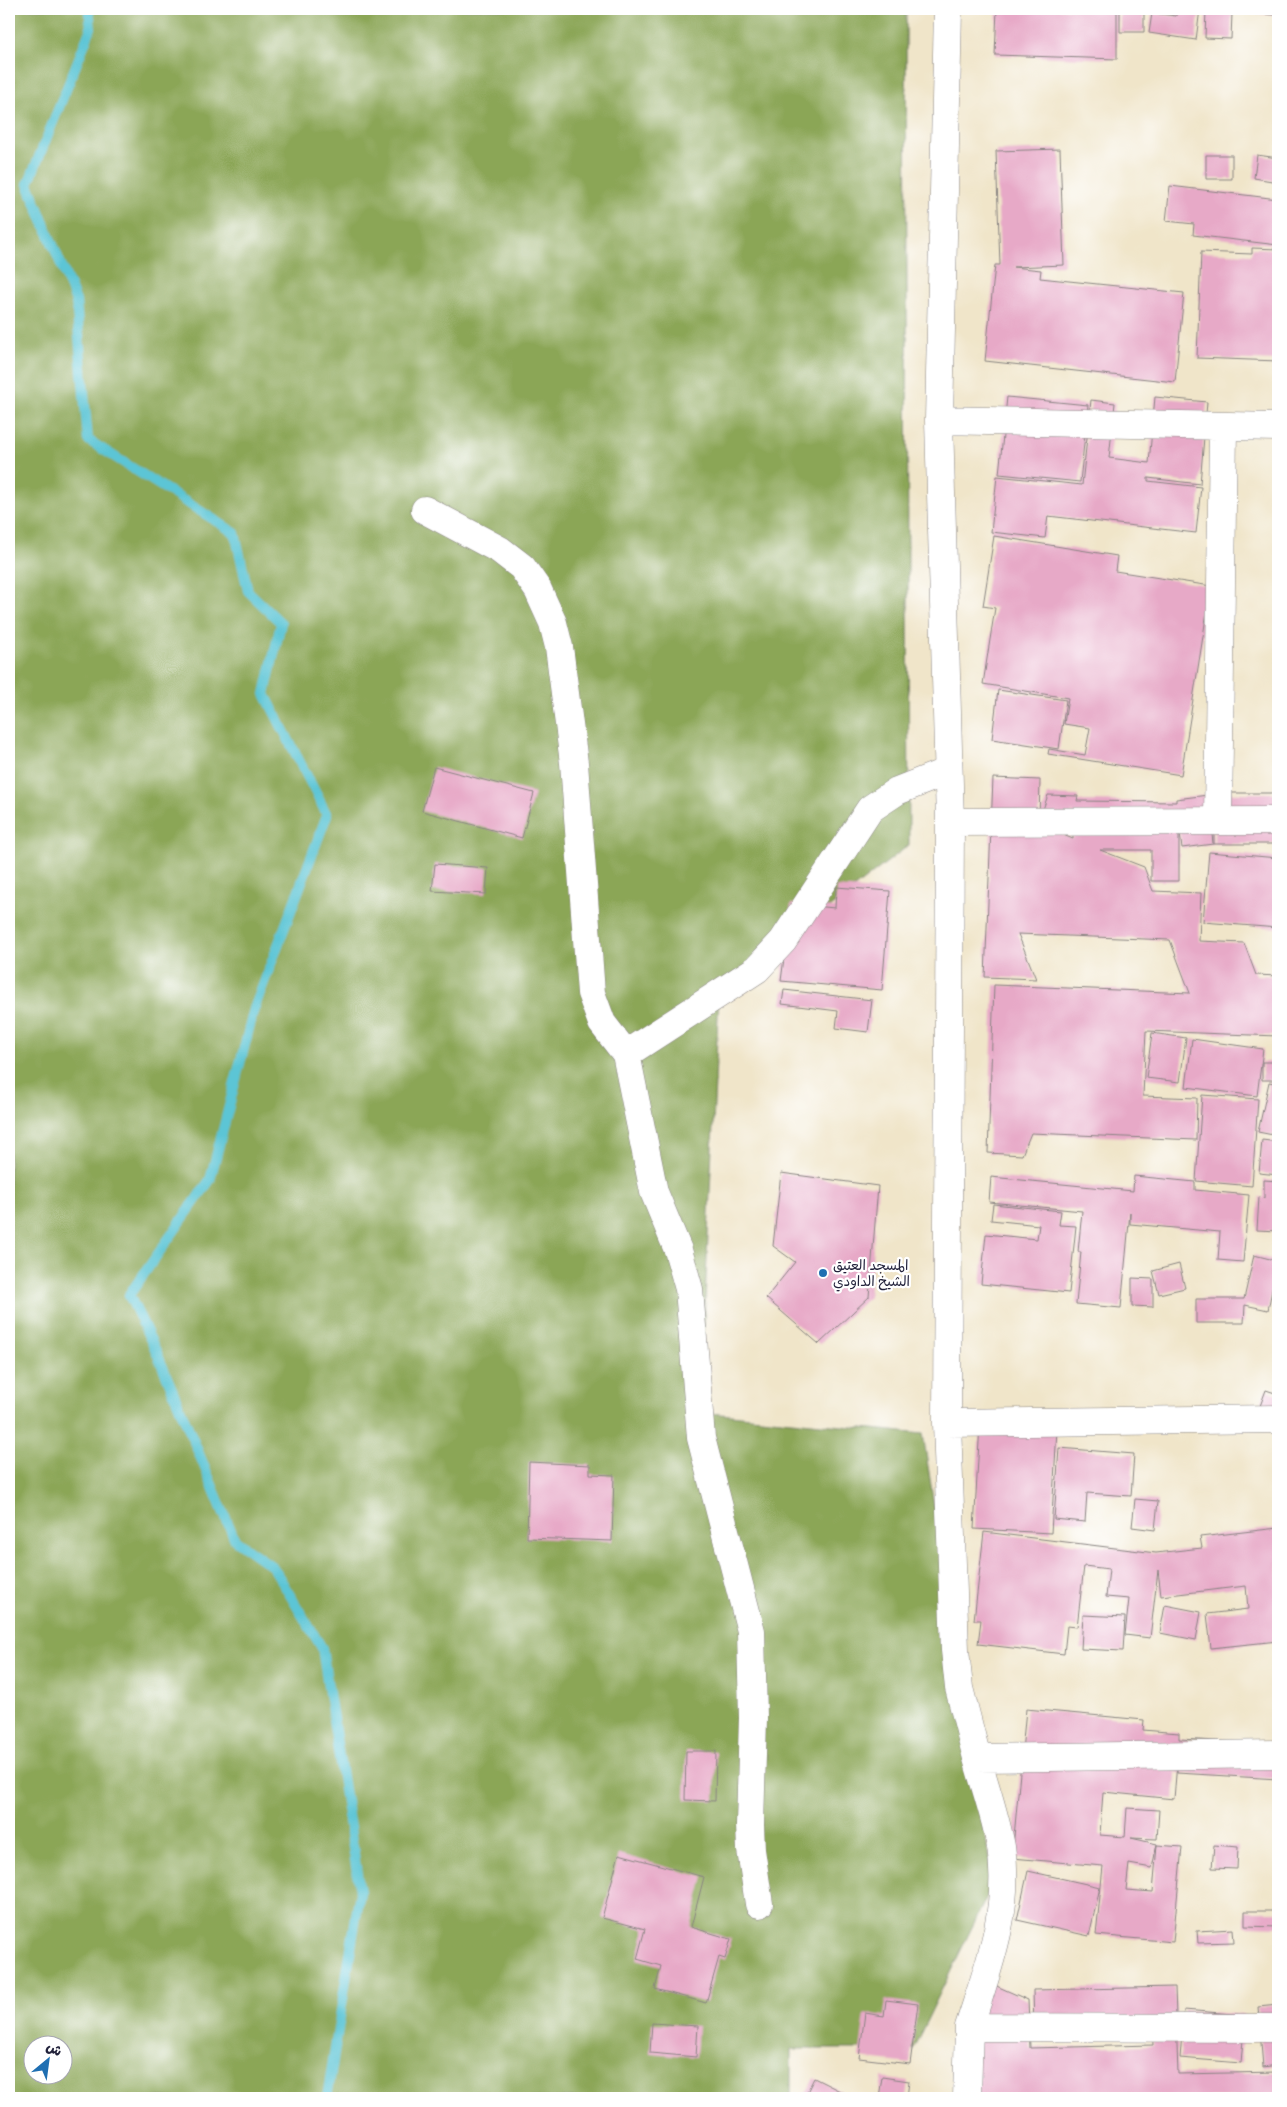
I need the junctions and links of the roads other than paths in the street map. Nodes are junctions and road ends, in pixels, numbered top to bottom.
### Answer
1 (948, 9) edge
2 (939, 420) junction
3 (1223, 426) junction
4 (1278, 427) edge
5 (425, 510) dead end
6 (948, 771) junction
7 (1218, 821) junction
8 (1278, 821) edge
9 (950, 822) junction
10 (626, 1054) junction
11 (1278, 1419) edge
12 (947, 1423) junction
13 (1278, 1754) edge
14 (977, 1758) junction
15 (759, 1904) dead end
16 (970, 2027) junction
17 (1278, 2028) edge
18 (967, 2098) edge

1 - 2 street
2 - 3 street
2 - 6 street
3 - 4 street
3 - 7 street
5 - 10 street
6 - 9 street
6 - 10 street
7 - 8 street
7 - 9 street
9 - 12 street
10 - 15 street
11 - 12 street
12 - 14 street
13 - 14 street
14 - 16 street
16 - 17 street
16 - 18 street

